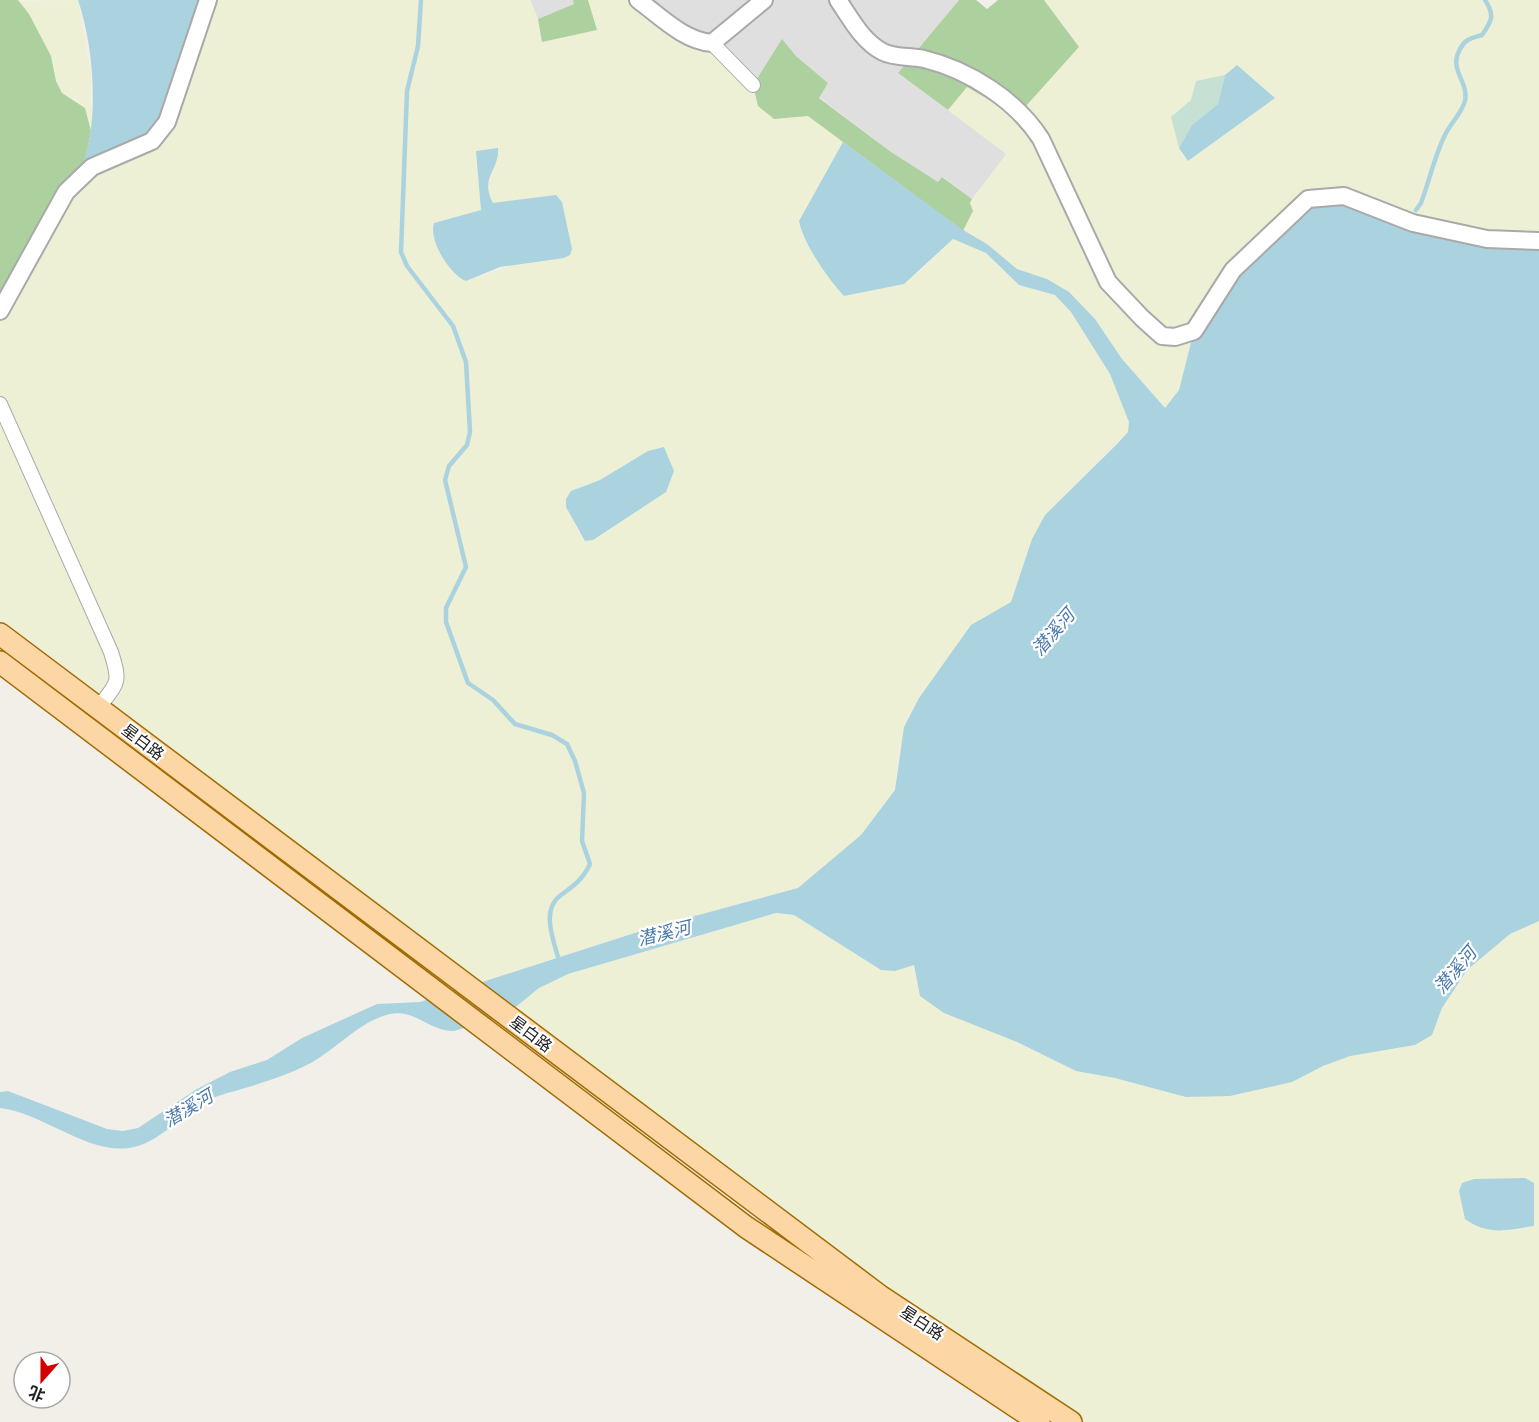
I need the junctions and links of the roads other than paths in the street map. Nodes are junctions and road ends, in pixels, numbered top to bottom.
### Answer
1 (208, 0) edge
2 (638, 0) edge
3 (764, 0) edge
4 (838, 0) edge
5 (712, 43) junction
6 (753, 85) dead end
7 (1539, 240) edge
8 (0, 311) edge
9 (0, 404) edge
10 (0, 634) edge
11 (0, 663) edge
12 (98, 708) junction
13 (1040, 1422) edge
14 (1071, 1422) edge

1 - 8 street
2 - 5 street
3 - 5 street
4 - 7 street
5 - 6 street
9 - 12 street
10 - 12 main road, 星白路
11 - 13 main road, 星白路
12 - 14 main road, 星白路

